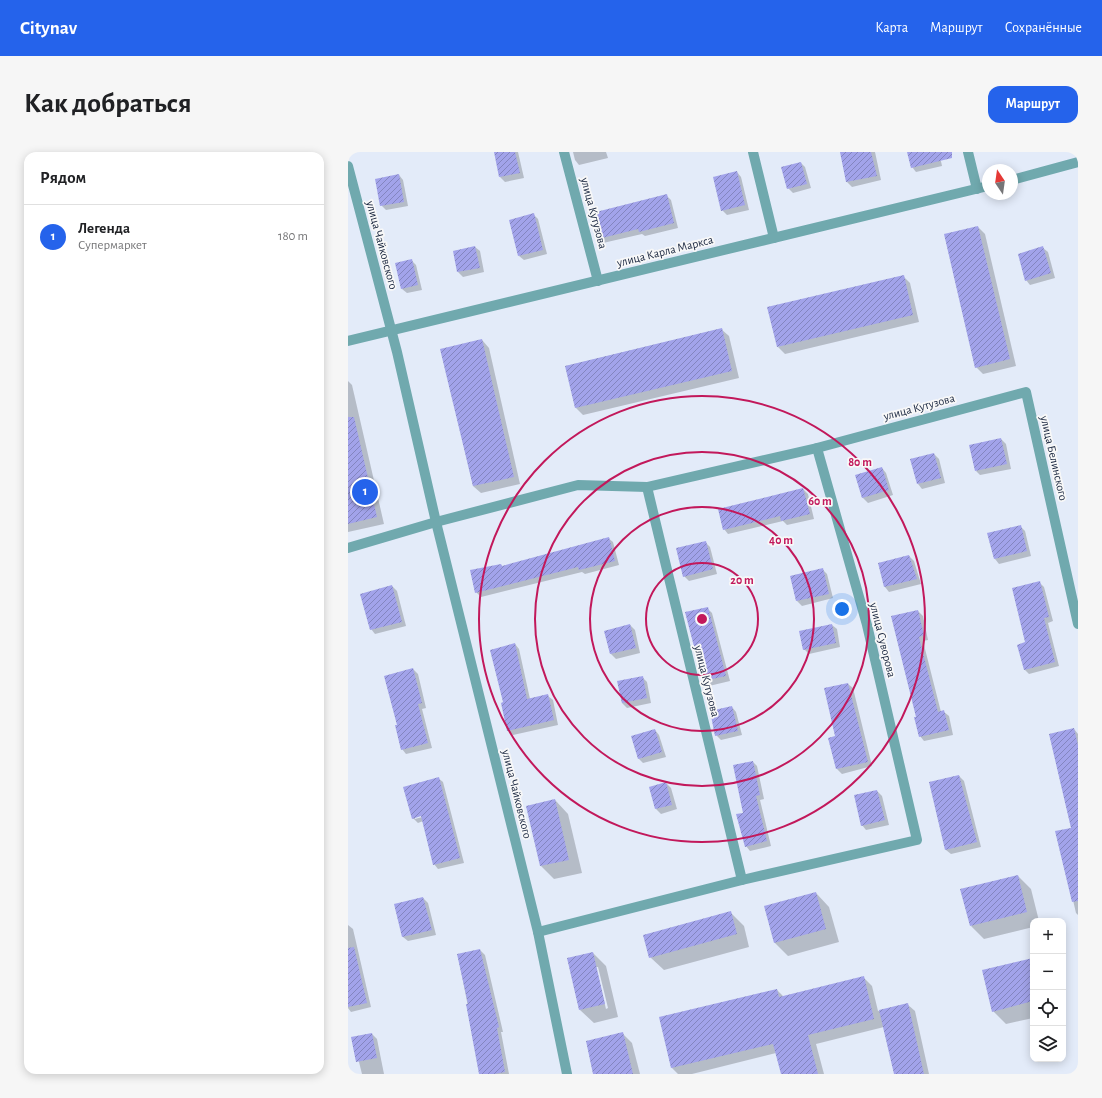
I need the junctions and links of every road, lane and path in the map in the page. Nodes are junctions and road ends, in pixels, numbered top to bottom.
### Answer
1 (564, 152) edge
2 (753, 152) edge
3 (968, 152) edge
4 (1078, 162) edge
5 (348, 166) edge
6 (1018, 178) edge
7 (982, 188) edge
8 (977, 190) junction
9 (774, 238) junction
10 (598, 281) junction
11 (391, 331) junction
12 (348, 341) edge
13 (1026, 392) joint
14 (817, 448) junction
15 (647, 487) junction
16 (436, 522) junction
17 (348, 548) edge
18 (1078, 624) edge
19 (742, 880) junction
20 (538, 932) junction
21 (567, 1074) edge

1 - 10 street, улица Кутузова
2 - 9 street
3 - 8 street
4 - 6 street
5 - 11 street, улица Чайковского
7 - 8 street, улица Карла Маркса
8 - 9 street, улица Карла Маркса
9 - 10 street, улица Карла Маркса
10 - 11 street, улица Карла Маркса
11 - 12 street, улица Карла Маркса
11 - 16 street, улица Чайковского
13 - 14 street, улица Кутузова
13 - 18 street, улица Белинского
14 - 15 street, улица Кутузова
14 - 19 street, улица Суворова
15 - 16 street, улица Кутузова
15 - 19 street, улица Кутузова
16 - 17 street, улица Кутузова
16 - 20 street, улица Чайковского
19 - 20 street
20 - 21 street, улица Чайковского

